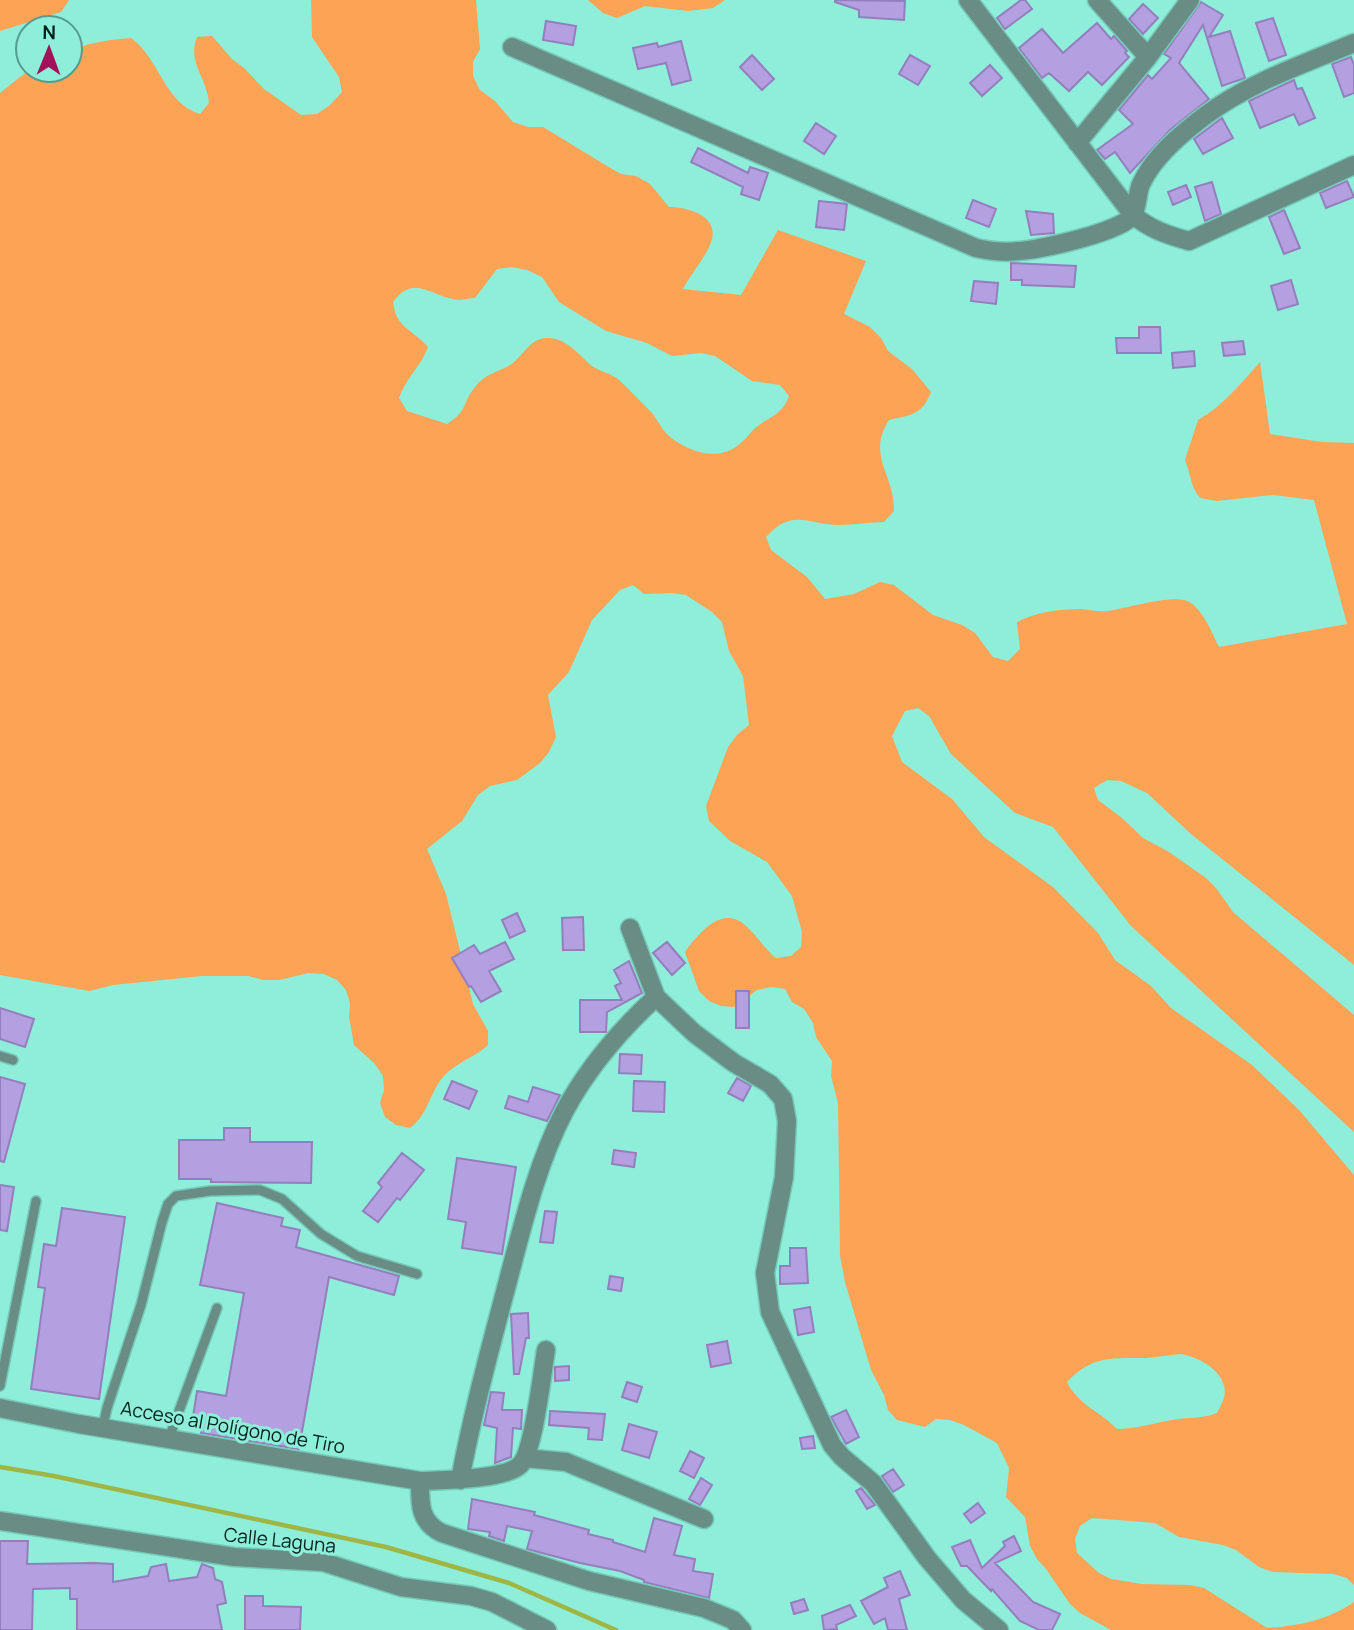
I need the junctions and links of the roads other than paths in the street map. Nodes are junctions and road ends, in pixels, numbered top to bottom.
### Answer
1 (968, 0) edge
2 (1097, 0) edge
3 (1190, 0) edge
4 (1354, 43) edge
5 (512, 47) dead end
6 (1148, 57) junction
7 (1077, 143) junction
8 (1354, 165) edge
9 (1133, 215) junction
10 (630, 928) dead end
11 (656, 996) junction
12 (0, 1056) edge
13 (13, 1060) dead end
14 (36, 1201) dead end
15 (417, 1273) dead end
16 (217, 1308) dead end
17 (546, 1350) dead end
18 (0, 1386) edge
19 (0, 1408) edge
20 (103, 1426) junction
21 (169, 1438) junction
22 (525, 1458) junction
23 (460, 1479) junction
24 (420, 1481) junction
25 (704, 1519) dead end
26 (0, 1521) edge
27 (547, 1630) edge
28 (741, 1630) edge
29 (999, 1630) edge

1 - 7 street
2 - 6 street
3 - 6 street
4 - 9 street
5 - 9 street
6 - 7 street
7 - 9 street
8 - 9 street
10 - 11 street
11 - 23 street
11 - 29 street
12 - 13 lane
14 - 18 lane
15 - 20 lane
16 - 21 lane
17 - 22 street
19 - 20 street, Acceso al Polígono de Tiro
20 - 21 street, Acceso al Polígono de Tiro
21 - 24 street, Acceso al Polígono de Tiro
22 - 23 street, Acceso al Polígono de Tiro
22 - 25 street
23 - 24 street, Acceso al Polígono de Tiro
24 - 28 street
26 - 27 street, Calle Laguna

